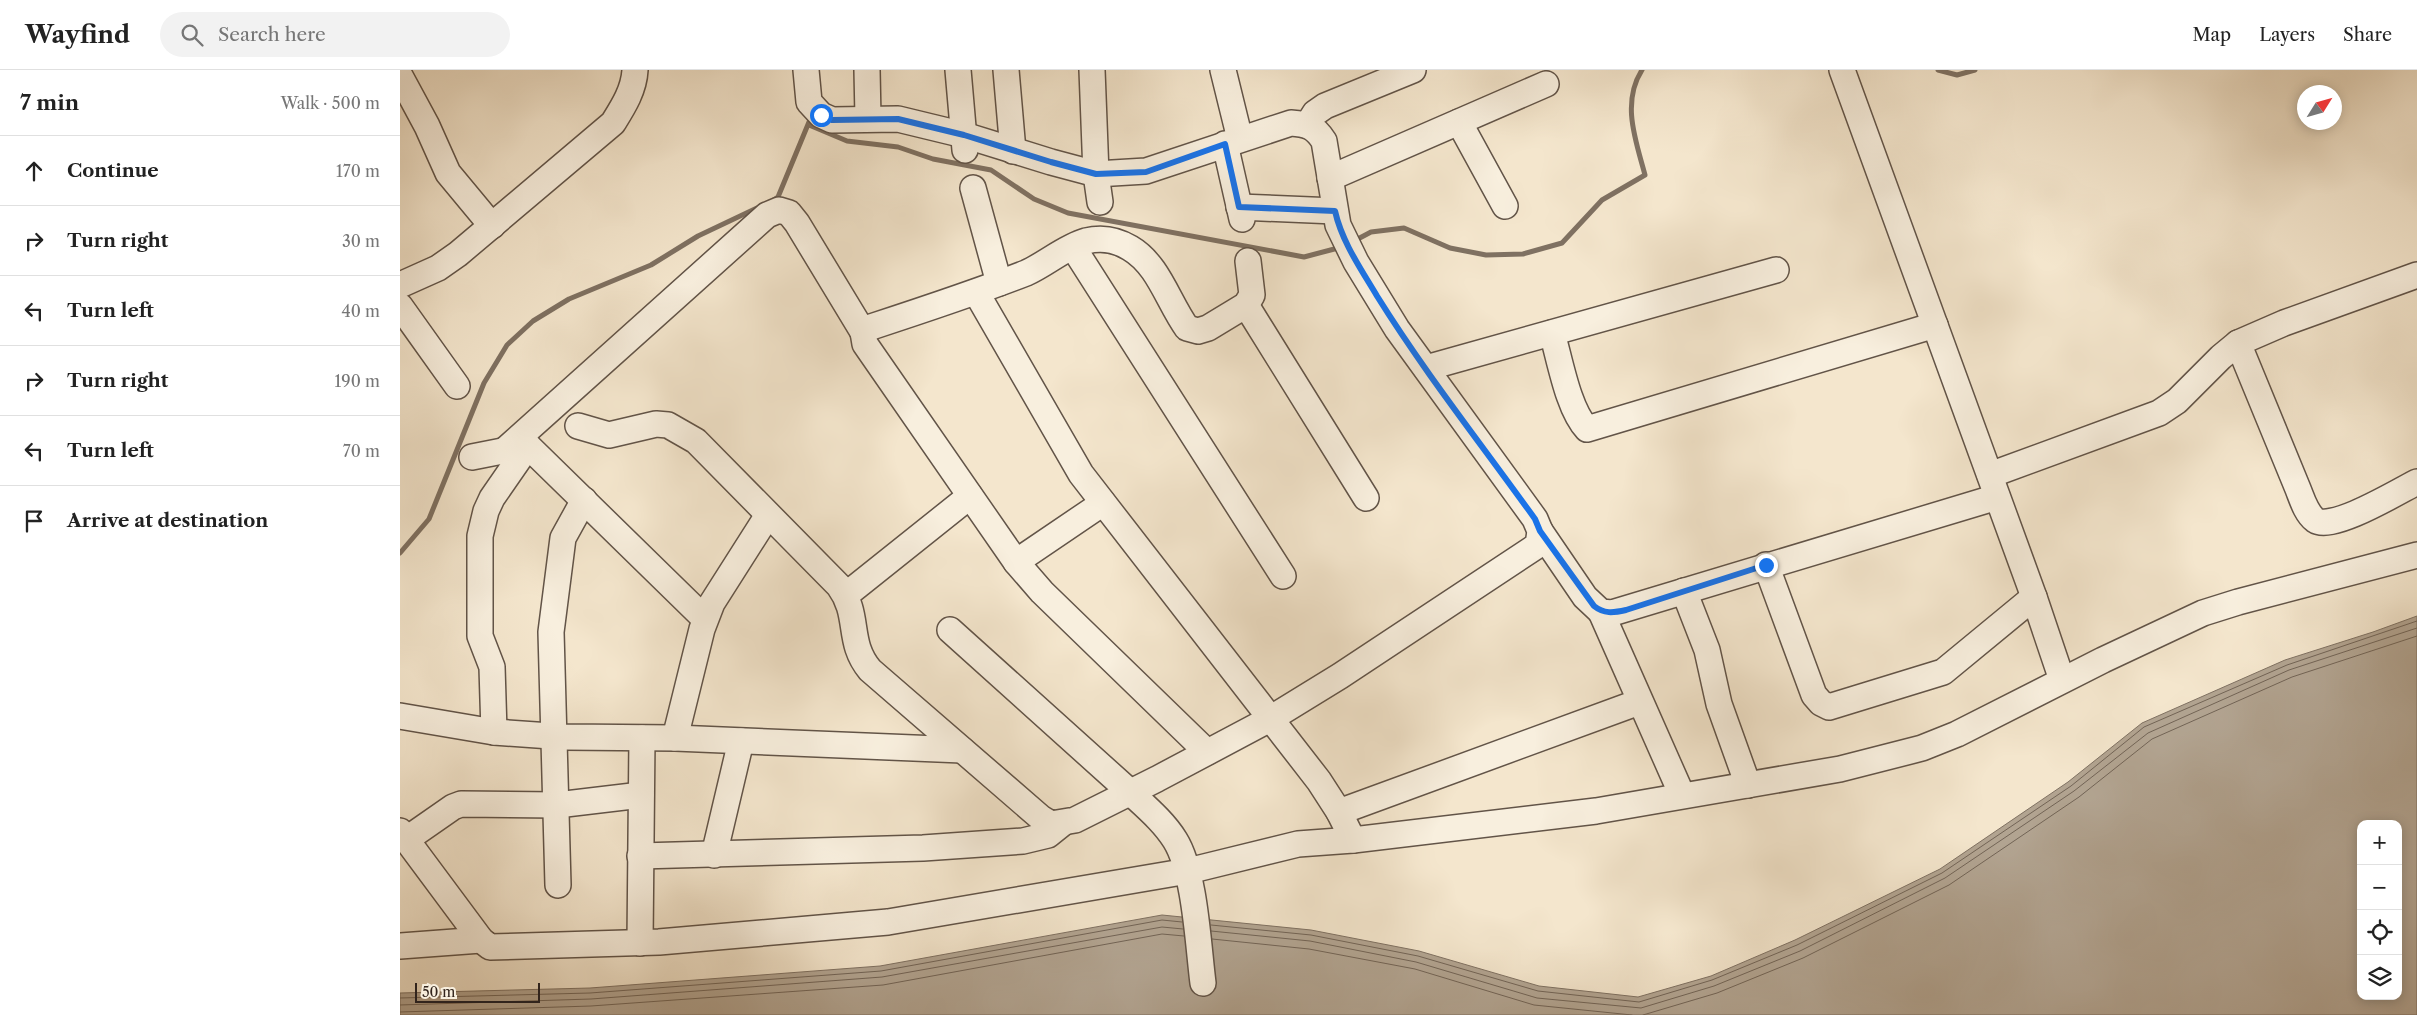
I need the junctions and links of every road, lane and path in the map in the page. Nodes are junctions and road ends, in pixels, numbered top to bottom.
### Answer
1 (635, 70) edge
2 (806, 70) edge
3 (867, 70) edge
4 (958, 70) edge
5 (1006, 70) edge
6 (1092, 70) edge
7 (1223, 70) edge
8 (1413, 70) edge
9 (1842, 70) edge
10 (400, 76) edge
11 (1546, 84) dead end
12 (868, 118) junction
13 (1459, 122) junction
14 (1308, 124) junction
15 (1232, 142) junction
16 (965, 144) junction
17 (1013, 151) junction
18 (1096, 174) junction
19 (1330, 178) junction
20 (973, 188) dead end
21 (1100, 202) dead end
22 (1505, 206) dead end
23 (1337, 218) junction
24 (492, 226) junction
25 (1073, 247) junction
26 (1248, 261) dead end
27 (1776, 270) dead end
28 (2417, 275) edge
29 (1000, 283) junction
30 (400, 285) edge
31 (976, 292) junction
32 (1246, 305) junction
33 (400, 306) edge
34 (1935, 325) junction
35 (863, 332) junction
36 (1552, 332) junction
37 (2238, 343) junction
38 (1426, 368) junction
39 (457, 386) dead end
40 (578, 426) dead end
41 (516, 448) junction
42 (472, 457) dead end
43 (2417, 482) edge
44 (1994, 486) junction
45 (970, 496) junction
46 (1366, 498) dead end
47 (584, 500) junction
48 (1103, 503) junction
49 (768, 515) junction
50 (1540, 531) junction
51 (2417, 555) edge
52 (1016, 562) junction
53 (1766, 565) junction
54 (1282, 576) dead end
55 (1684, 591) junction
56 (846, 596) junction
57 (2034, 597) junction
58 (1601, 612) junction
59 (706, 619) junction
60 (950, 630) dead end
61 (2062, 680) junction
62 (1639, 702) junction
63 (400, 716) edge
64 (1270, 719) junction
65 (494, 732) junction
66 (554, 736) junction
67 (642, 738) junction
68 (675, 738) junction
69 (741, 741) junction
70 (962, 750) junction
71 (1207, 752) junction
72 (1748, 784) junction
73 (1130, 792) junction
74 (641, 795) junction
75 (1682, 795) junction
76 (557, 805) junction
77 (1339, 812) junction
78 (1063, 823) junction
79 (403, 835) edge
80 (1353, 840) junction
81 (714, 855) junction
82 (640, 856) junction
83 (1188, 871) junction
84 (558, 885) dead end
85 (481, 940) junction
86 (640, 943) junction
87 (400, 946) edge
88 (1204, 983) dead end

1 - 24 street
2 - 12 street
3 - 12 street
4 - 16 street
5 - 17 street
6 - 18 street
7 - 15 street
8 - 14 street
9 - 34 street
10 - 24 street
11 - 13 street
12 - 16 street
13 - 19 street
13 - 22 street
14 - 15 street
14 - 19 street
15 - 18 street
15 - 23 street
16 - 17 street
17 - 18 street
18 - 21 street
19 - 23 street
20 - 29 street
23 - 38 street
24 - 30 street
25 - 29 street
25 - 32 street
25 - 54 street
26 - 32 street
27 - 36 street
28 - 37 street
29 - 31 street
31 - 35 street
31 - 48 street
32 - 46 street
33 - 39 street
34 - 36 street
34 - 44 street
35 - 41 street
35 - 45 street
36 - 38 street
37 - 43 street
37 - 44 street
38 - 50 street
40 - 49 street
41 - 42 street
41 - 47 street
41 - 65 street
44 - 53 street
44 - 57 street
45 - 52 street
45 - 56 street
47 - 59 street
47 - 66 street
48 - 52 street
48 - 64 street
49 - 56 street
49 - 59 street
50 - 58 street
50 - 64 street
51 - 61 street
52 - 71 street
53 - 55 street
53 - 57 street
55 - 58 street
55 - 72 street
56 - 70 street
57 - 61 street
58 - 62 street
59 - 68 street
60 - 73 street
61 - 72 street
62 - 75 street
62 - 77 street
63 - 65 street
64 - 71 street
64 - 77 street
65 - 66 street
66 - 67 street
66 - 76 street
67 - 68 street
67 - 74 street
68 - 69 street
69 - 70 street
69 - 81 street
70 - 78 street
71 - 73 street
72 - 75 street
73 - 78 street
73 - 83 street
74 - 76 street
74 - 82 street
75 - 80 street
76 - 79 street
76 - 84 street
77 - 80 street
78 - 81 street
79 - 85 street
80 - 83 street
81 - 82 street
82 - 86 street
83 - 86 street
83 - 88 street
85 - 86 street
85 - 87 street

